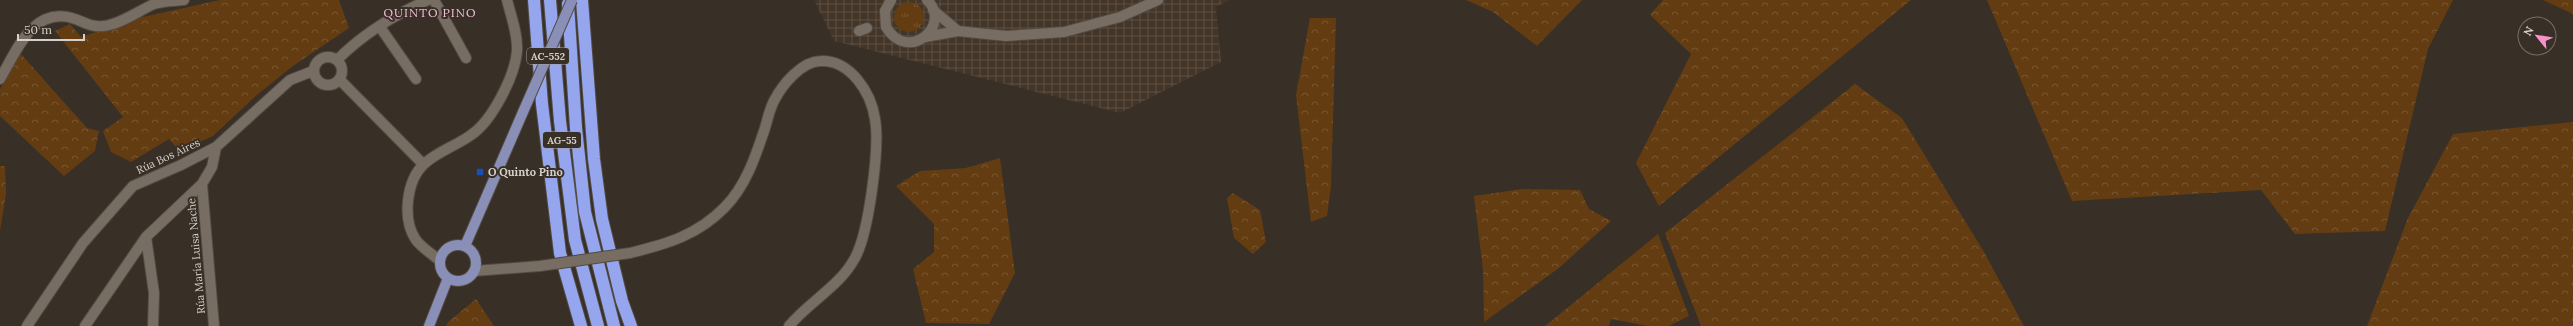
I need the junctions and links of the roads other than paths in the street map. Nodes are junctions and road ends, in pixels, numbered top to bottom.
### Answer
1 (184, 0) edge
2 (428, 0) edge
3 (434, 0) edge
4 (507, 0) edge
5 (534, 0) edge
6 (550, 0) edge
7 (567, 0) edge
8 (572, 0) edge
9 (582, 0) edge
10 (927, 0) edge
11 (1158, 0) edge
12 (889, 1) edge
13 (933, 10) junction
14 (380, 27) junction
15 (958, 31) junction
16 (924, 37) junction
17 (466, 58) dead end
18 (336, 60) junction
19 (313, 71) junction
20 (0, 79) edge
21 (416, 79) dead end
22 (340, 80) junction
23 (216, 147) junction
24 (423, 164) junction
25 (202, 184) junction
26 (146, 237) junction
27 (465, 246) junction
28 (439, 260) junction
29 (474, 271) junction
30 (448, 278) junction
31 (27, 326) edge
32 (84, 326) edge
33 (153, 326) edge
34 (214, 326) edge
35 (429, 326) edge
36 (581, 326) edge
37 (598, 326) edge
38 (614, 326) edge
39 (631, 326) edge
40 (789, 326) edge

1 - 20 street
2 - 14 street
3 - 17 street
4 - 24 street
5 - 36 highway
6 - 37 highway, AG-55
7 - 38 highway, AG-55
8 - 27 main road, AC-552, bridge
9 - 39 highway
10 - 13 street
11 - 15 street
12 - 16 street
13 - 15 street
13 - 16 street
14 - 18 street
14 - 21 street
15 - 16 street
18 - 19 street
18 - 22 street
19 - 22 street
19 - 23 street, Rúa Bos Aires
22 - 24 street
23 - 25 street
23 - 31 street, Rúa Bos Aires
24 - 28 street
25 - 26 street
25 - 34 street, Rúa María Luisa Nache
26 - 32 street
26 - 33 street
27 - 28 main road
27 - 29 main road
28 - 30 main road
29 - 30 main road
29 - 40 street, bridge
30 - 35 main road

